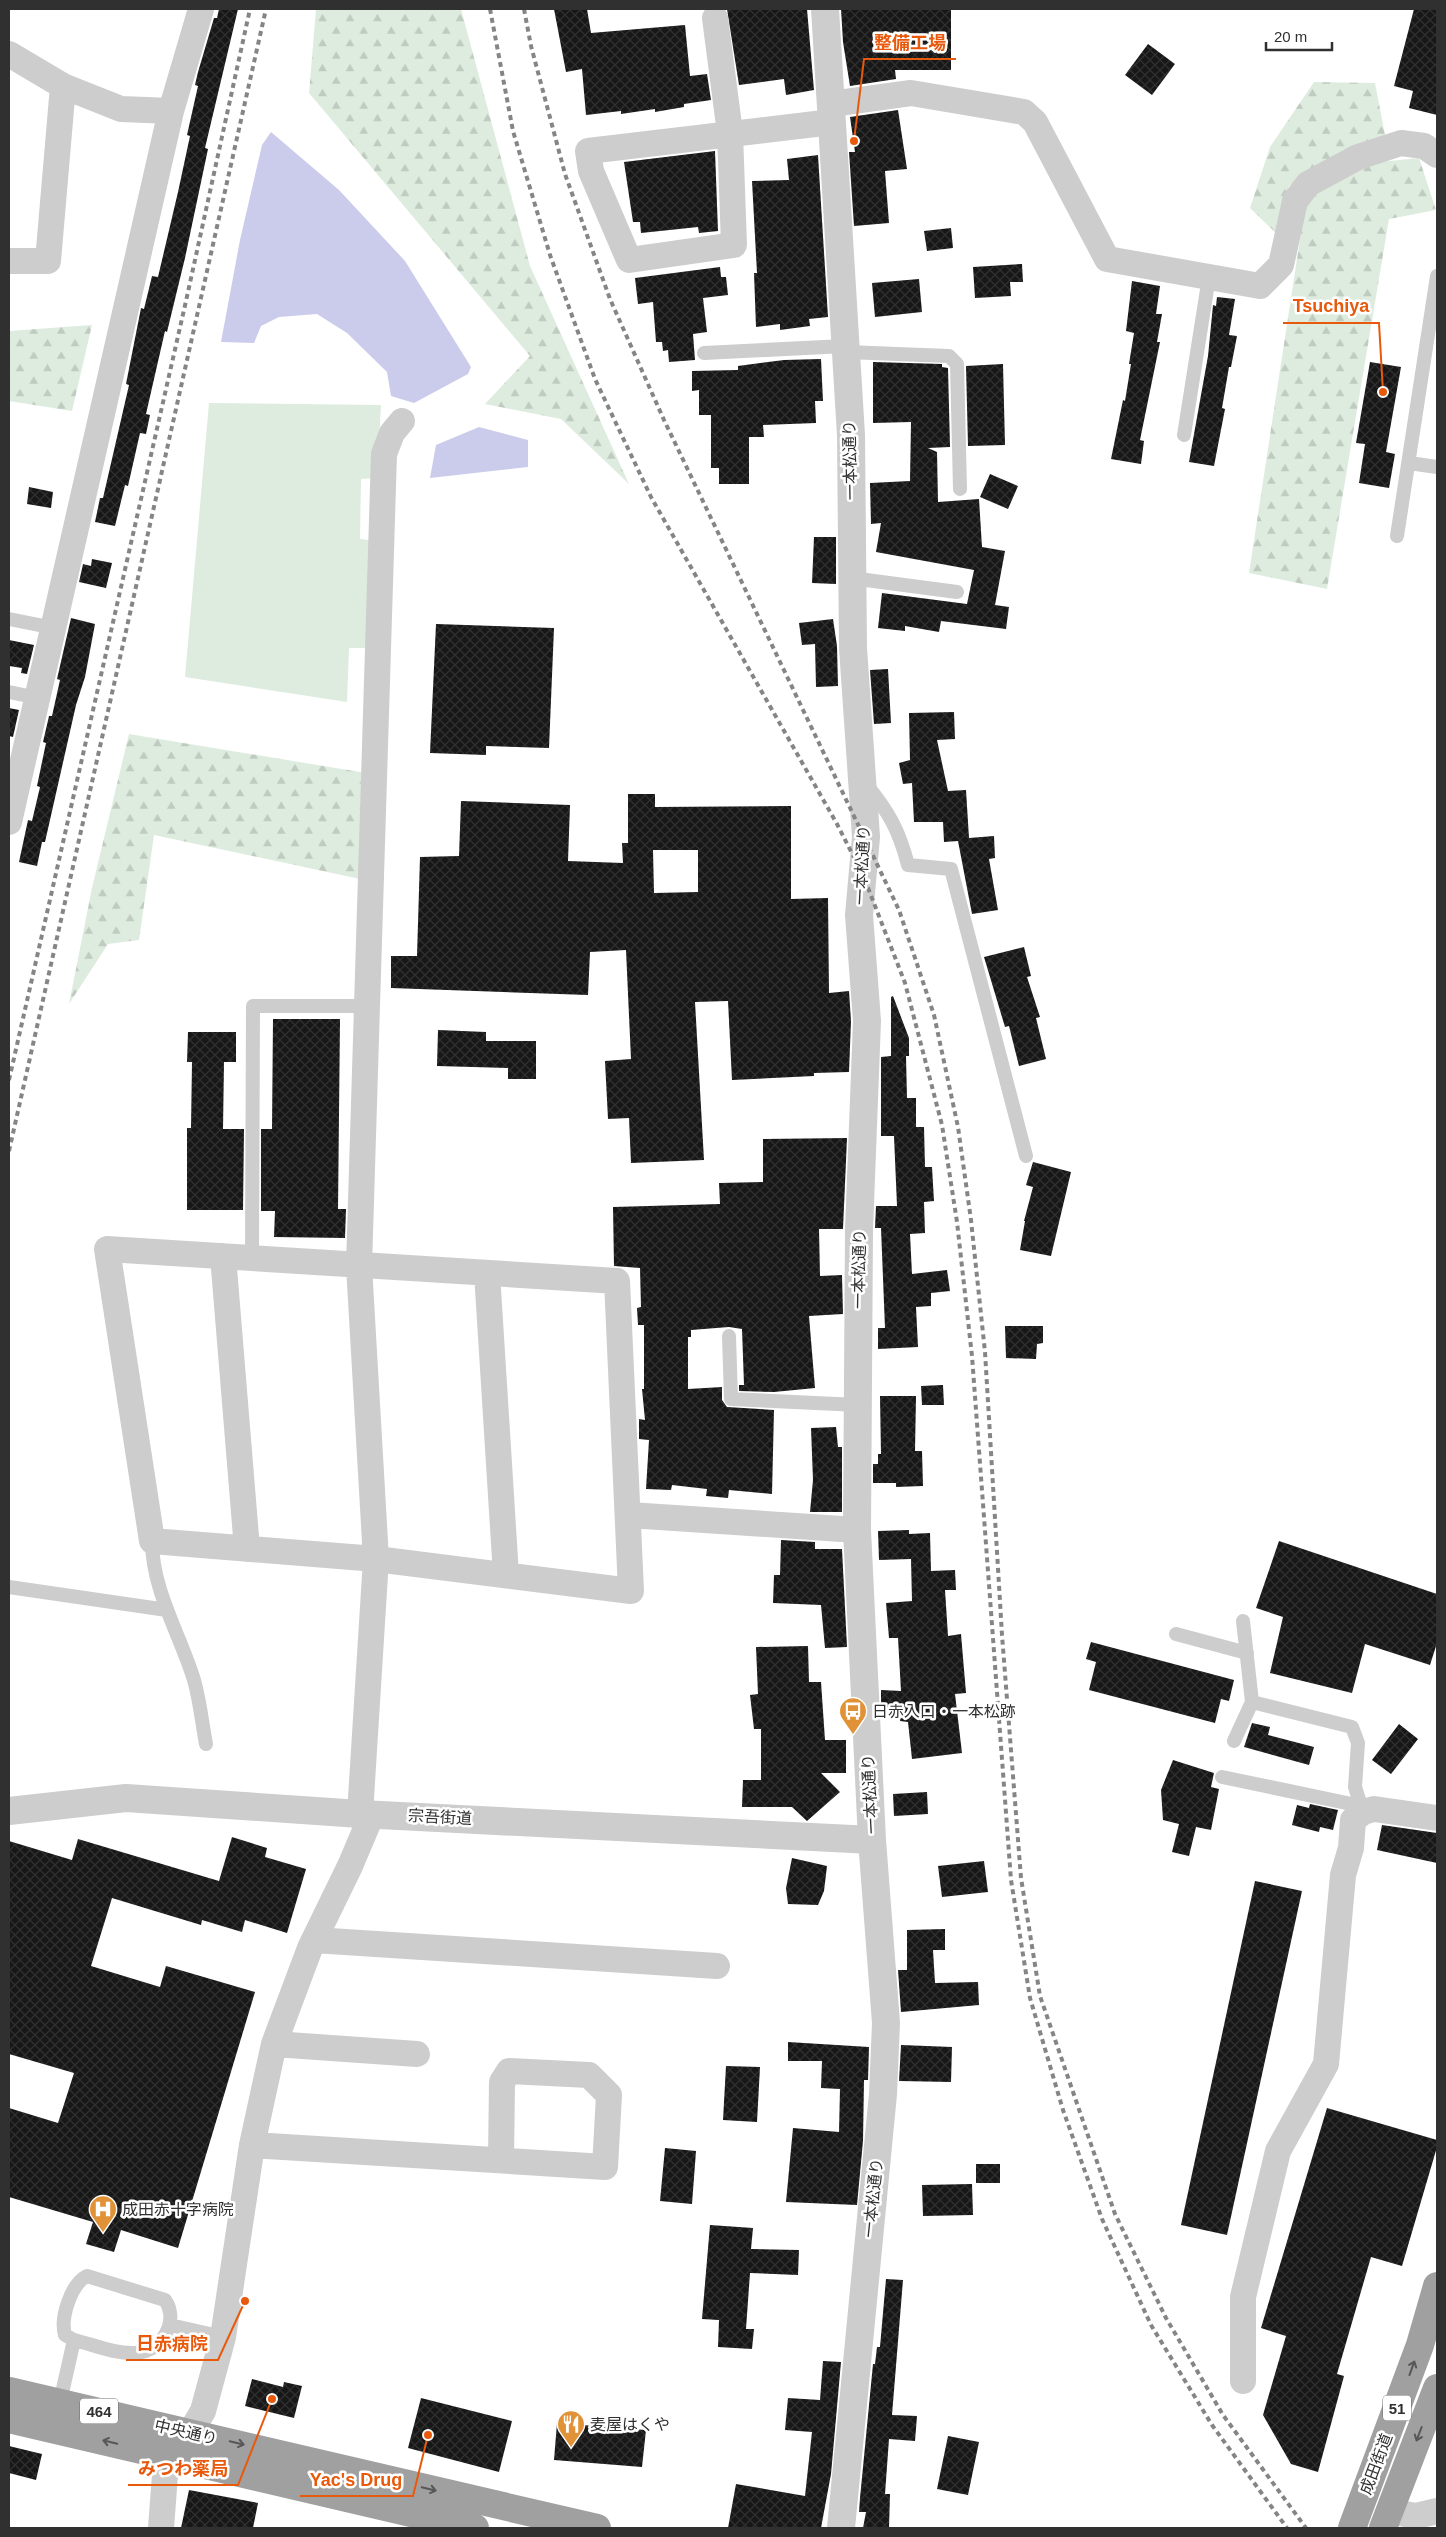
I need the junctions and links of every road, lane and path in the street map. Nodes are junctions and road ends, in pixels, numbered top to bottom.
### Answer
1 (201, 9) edge
2 (825, 9) edge
3 (715, 18) dead end
4 (9, 54) edge
5 (62, 86) junction
6 (171, 111) junction
7 (831, 113) junction
8 (730, 133) junction
9 (1437, 155) edge
10 (9, 260) edge
11 (1437, 276) edge
12 (1209, 277) junction
13 (845, 349) junction
14 (704, 353) dead end
15 (402, 421) dead end
16 (1184, 435) dead end
17 (1408, 463) junction
18 (1437, 467) edge
19 (960, 489) dead end
20 (1397, 536) dead end
21 (851, 578) junction
22 (957, 592) dead end
23 (9, 619) edge
24 (54, 628) junction
25 (9, 692) edge
26 (38, 698) junction
27 (862, 779) junction
28 (12, 786) edge
29 (9, 822) edge
30 (367, 1006) junction
31 (1026, 1156) dead end
32 (223, 1256) junction
33 (252, 1258) junction
34 (359, 1266) junction
35 (487, 1273) junction
36 (729, 1336) dead end
37 (858, 1405) junction
38 (629, 1515) junction
39 (857, 1530) junction
40 (152, 1541) junction
41 (247, 1549) junction
42 (376, 1559) junction
43 (506, 1575) junction
44 (9, 1587) edge
45 (167, 1610) junction
46 (1243, 1621) dead end
47 (1176, 1634) dead end
48 (1247, 1653) junction
49 (1252, 1702) junction
50 (1234, 1741) dead end
51 (206, 1744) dead end
52 (1222, 1777) dead end
53 (1362, 1809) junction
54 (9, 1811) edge
55 (366, 1814) junction
56 (1437, 1818) edge
57 (872, 1840) junction
58 (314, 1940) junction
59 (717, 1966) dead end
60 (274, 2044) junction
61 (417, 2054) dead end
62 (252, 2145) junction
63 (500, 2160) junction
64 (1437, 2286) edge
65 (170, 2325) junction
66 (223, 2337) junction
67 (74, 2340) junction
68 (1243, 2381) dead end
69 (1437, 2388) edge
70 (9, 2390) edge
71 (60, 2402) junction
72 (9, 2419) edge
73 (190, 2432) junction
74 (174, 2457) junction
75 (1437, 2512) edge
76 (1386, 2520) edge
77 (161, 2528) edge
78 (475, 2528) edge
79 (597, 2528) edge
80 (841, 2528) edge
81 (1352, 2528) edge

1 - 6 street
2 - 7 street, 一本松通り
3 - 8 street
4 - 5 street
5 - 6 street
5 - 10 street
6 - 24 street
7 - 8 street
7 - 12 street
7 - 13 street, 一本松通り
8 - 8 street
9 - 12 street
11 - 17 lane
12 - 16 lane
13 - 14 lane
13 - 19 lane
13 - 21 street, 一本松通り
15 - 30 street
17 - 18 lane
17 - 20 lane
21 - 22 lane
21 - 27 street, 一本松通り
23 - 24 lane
24 - 26 street
25 - 26 lane
26 - 28 street
27 - 31 lane
27 - 37 street, 一本松通り
28 - 29 street
30 - 33 lane
30 - 34 street
32 - 33 street
32 - 40 street
32 - 41 street
33 - 34 street
34 - 35 street
34 - 42 street
35 - 38 street
35 - 43 street
36 - 37 lane
37 - 39 street, 一本松通り
38 - 39 street
38 - 43 street
39 - 57 street, 一本松通り
40 - 41 street
40 - 45 lane
41 - 42 street
42 - 43 street
42 - 55 street
44 - 45 lane
45 - 51 lane
46 - 48 lane
47 - 48 lane
48 - 49 lane
49 - 50 lane
49 - 53 lane
52 - 53 lane
53 - 56 street
53 - 68 street
54 - 55 street, 宗吾街道
55 - 57 street, 宗吾街道
55 - 58 street
57 - 80 street, 一本松通り
58 - 59 street
58 - 60 street
60 - 61 street
60 - 62 street
62 - 63 street
62 - 66 street
63 - 63 street
81 -> 64 highway, 成田街道 / 51
65 - 66 lane
65 - 67 lane
65 - 67 lane
66 - 73 street
67 - 71 lane
69 -> 76 highway, 成田街道 / 51
70 - 71 highway, 中央通り / 464
71 - 73 highway, 中央通り / 464
74 -> 72 highway, 中央通り / 464
73 - 74 street
73 -> 79 highway, 中央通り / 464
74 - 77 street
74 - 78 highway, 中央通り / 464
75 - 76 street

